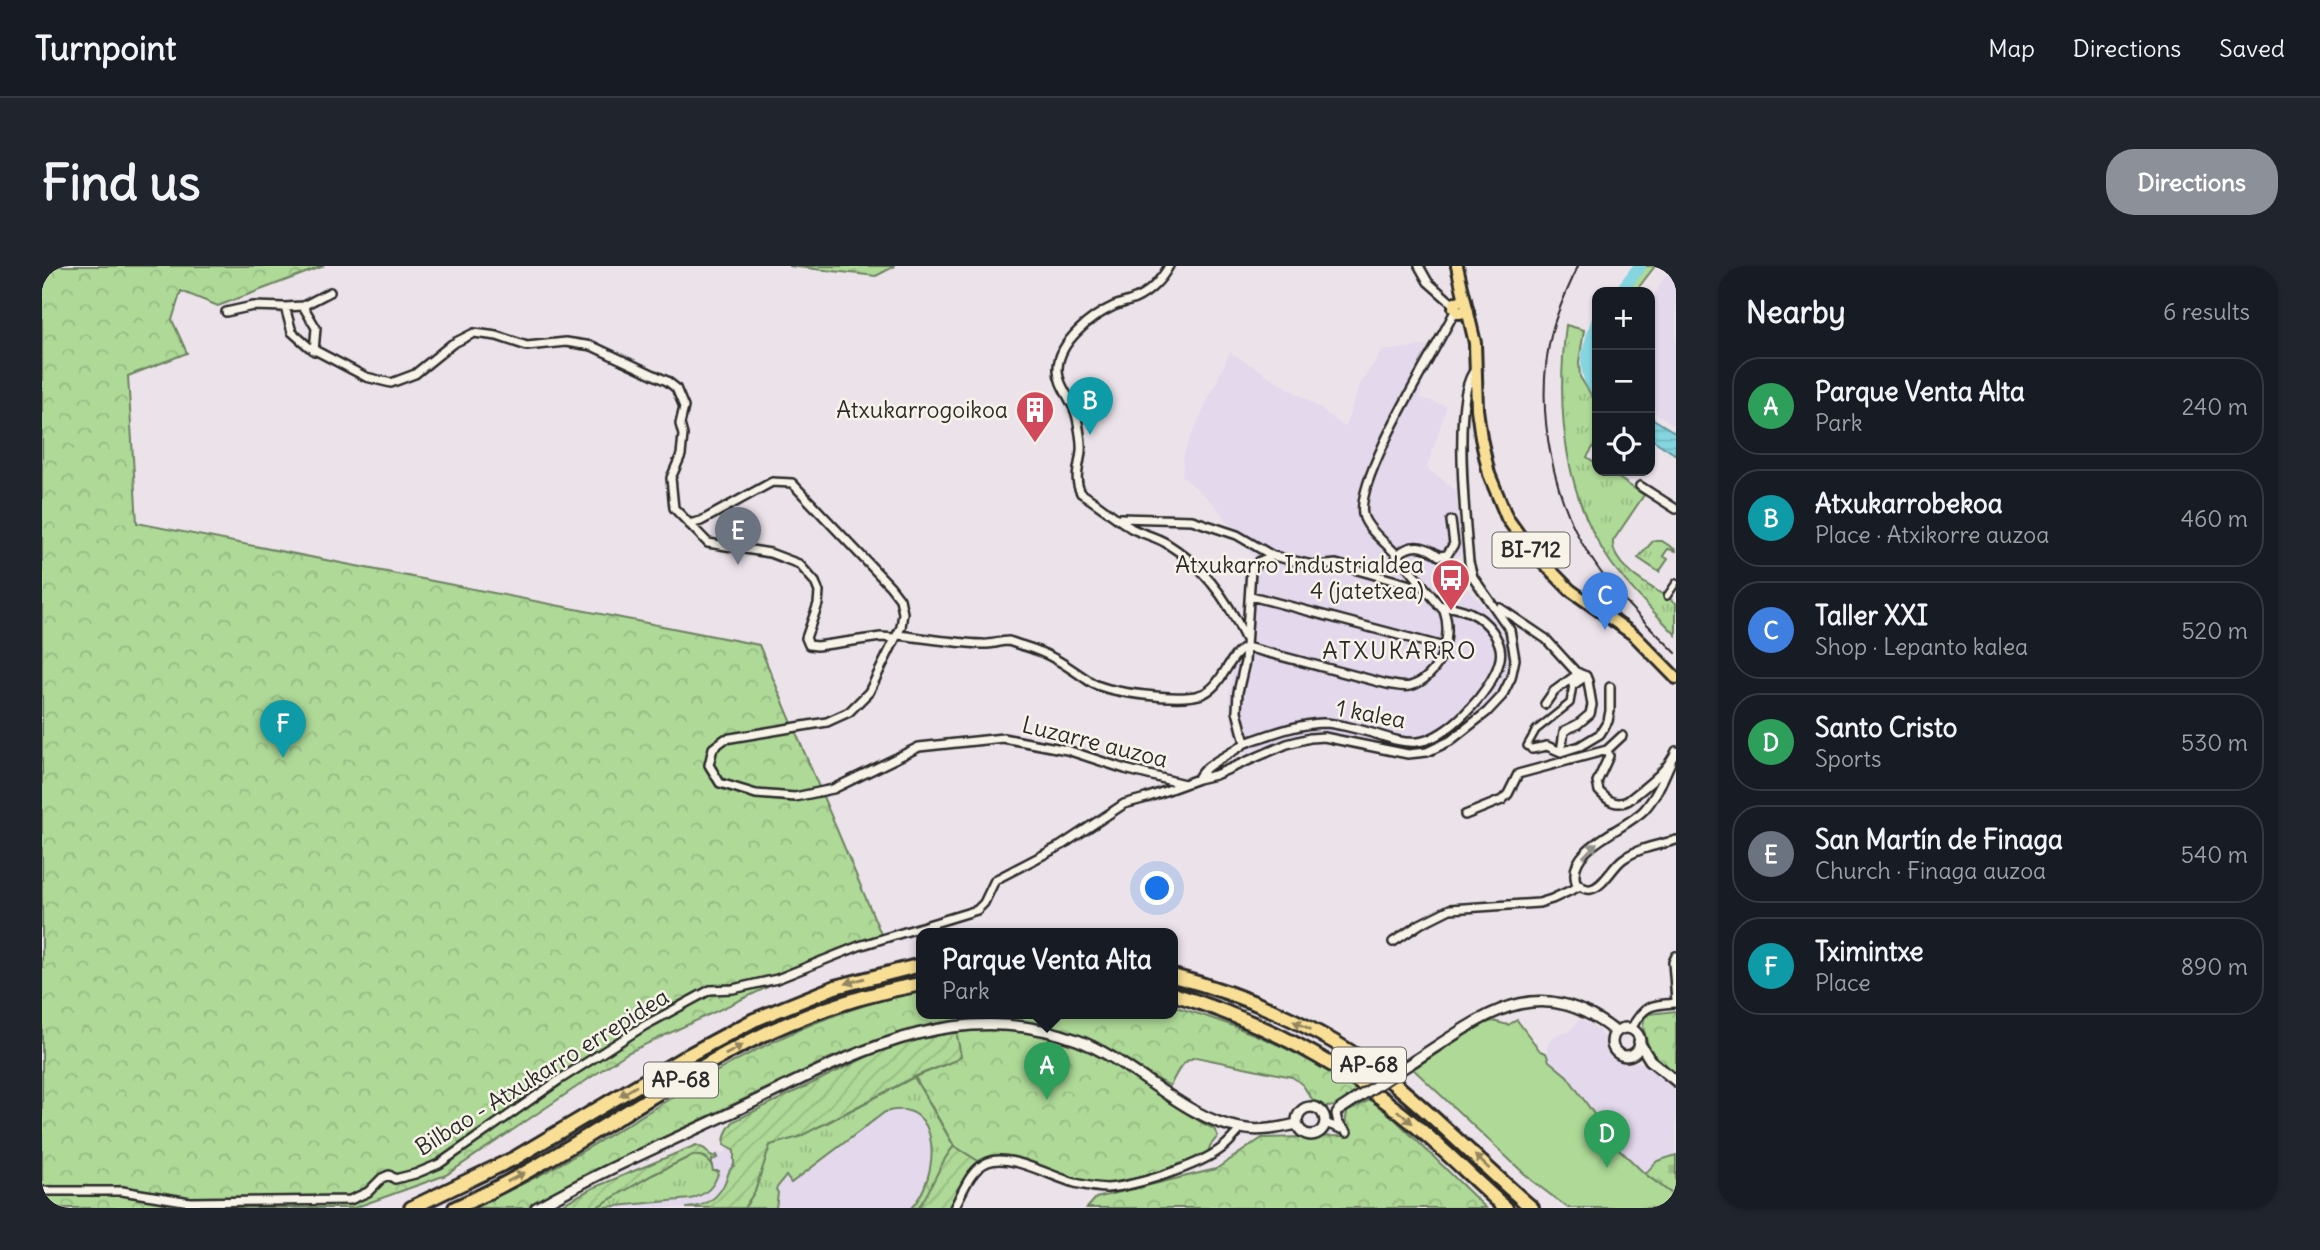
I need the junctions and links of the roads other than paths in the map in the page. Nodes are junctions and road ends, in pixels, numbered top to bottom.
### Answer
1 (1169, 266) edge
2 (1419, 266) edge
3 (1457, 266) edge
4 (330, 292) dead end
5 (1467, 305) junction
6 (303, 306) junction
7 (285, 307) junction
8 (1455, 308) junction
9 (226, 312) dead end
10 (314, 351) junction
11 (1476, 369) junction
12 (1640, 486) dead end
13 (1676, 509) edge
14 (1118, 518) junction
15 (1451, 521) dead end
16 (689, 524) junction
17 (1397, 555) junction
18 (1273, 556) junction
19 (1420, 582) junction
20 (1676, 583) edge
21 (1251, 596) junction
22 (1667, 596) dead end
23 (1492, 603) junction
24 (1438, 605) junction
25 (896, 637) junction
26 (1246, 644) junction
27 (1444, 647) junction
28 (1582, 675) junction
29 (1676, 678) edge
30 (1573, 685) joint
31 (1610, 687) dead end
32 (1545, 704) dead end
33 (1622, 736) dead end
34 (1245, 743) junction
35 (1580, 746) junction
36 (1532, 749) joint
37 (1607, 750) junction
38 (1676, 751) edge
39 (1560, 752) junction
40 (1671, 762) junction
41 (1198, 779) junction
42 (1184, 784) junction
43 (1465, 815) dead end
44 (1676, 840) edge
45 (1580, 886) junction
46 (918, 928) edge
47 (916, 929) edge
48 (1393, 942) dead end
49 (1676, 956) edge
50 (916, 966) edge
51 (1178, 977) edge
52 (916, 985) edge
53 (1178, 996) edge
54 (1676, 1002) edge
55 (1631, 1029) junction
56 (1616, 1032) junction
57 (1639, 1042) junction
58 (1629, 1055) junction
59 (1650, 1060) junction
60 (1676, 1081) edge
61 (1339, 1110) junction
62 (1325, 1120) junction
63 (1297, 1124) junction
64 (1241, 1129) junction
65 (42, 1191) edge
66 (459, 1207) edge
67 (411, 1208) edge
68 (536, 1208) edge
69 (954, 1208) edge
70 (1506, 1208) edge
71 (1532, 1208) edge

1 - 14 street
2 - 8 street
3 - 5 main road, BI-712
4 - 6 street
5 - 8 main road
5 - 11 main road, BI-712
6 - 7 street
6 - 10 street
7 - 9 street
7 - 10 street
8 - 17 street
10 - 16 street
11 - 23 street
11 - 29 main road, BI-712
12 - 13 street
14 - 18 street
14 - 26 street
15 - 17 street
16 - 25 street
16 - 25 street, Luzarre auzoa
17 - 19 street
18 - 19 street
18 - 21 street
19 - 24 street
20 - 22 street
21 - 26 street
21 - 27 street
23 - 28 street
23 - 41 street
24 - 27 street
24 - 34 street, 1 kalea
25 - 26 street
25 - 42 street, Luzarre auzoa
26 - 27 street
26 - 34 street
28 - 30 street
28 - 32 street
28 - 39 street
30 - 36 street
31 - 35 street
33 - 37 street
34 - 41 street
35 - 37 street
35 - 39 street
36 - 39 street
37 - 40 street
37 - 43 street
38 - 40 street
45 -> 40 street
41 - 42 street
42 - 46 street, Bilbao - Atxukarro errepidea
44 - 45 street
45 - 48 street
47 - 65 street, Bilbao - Atxukarro errepidea
49 - 54 street
50 -> 67 highway, AP-68
71 -> 51 highway, AP-68
66 -> 52 highway, AP-68
53 -> 70 highway, AP-68
54 - 55 street
55 - 56 street
55 - 57 street
56 - 58 street
56 - 61 street, bridge
57 - 58 street
57 - 59 street
58 - 59 street
59 - 60 street
61 - 62 street
61 - 62 street
62 - 63 street
62 - 63 street
63 - 64 street
64 - 68 street
64 - 69 street

